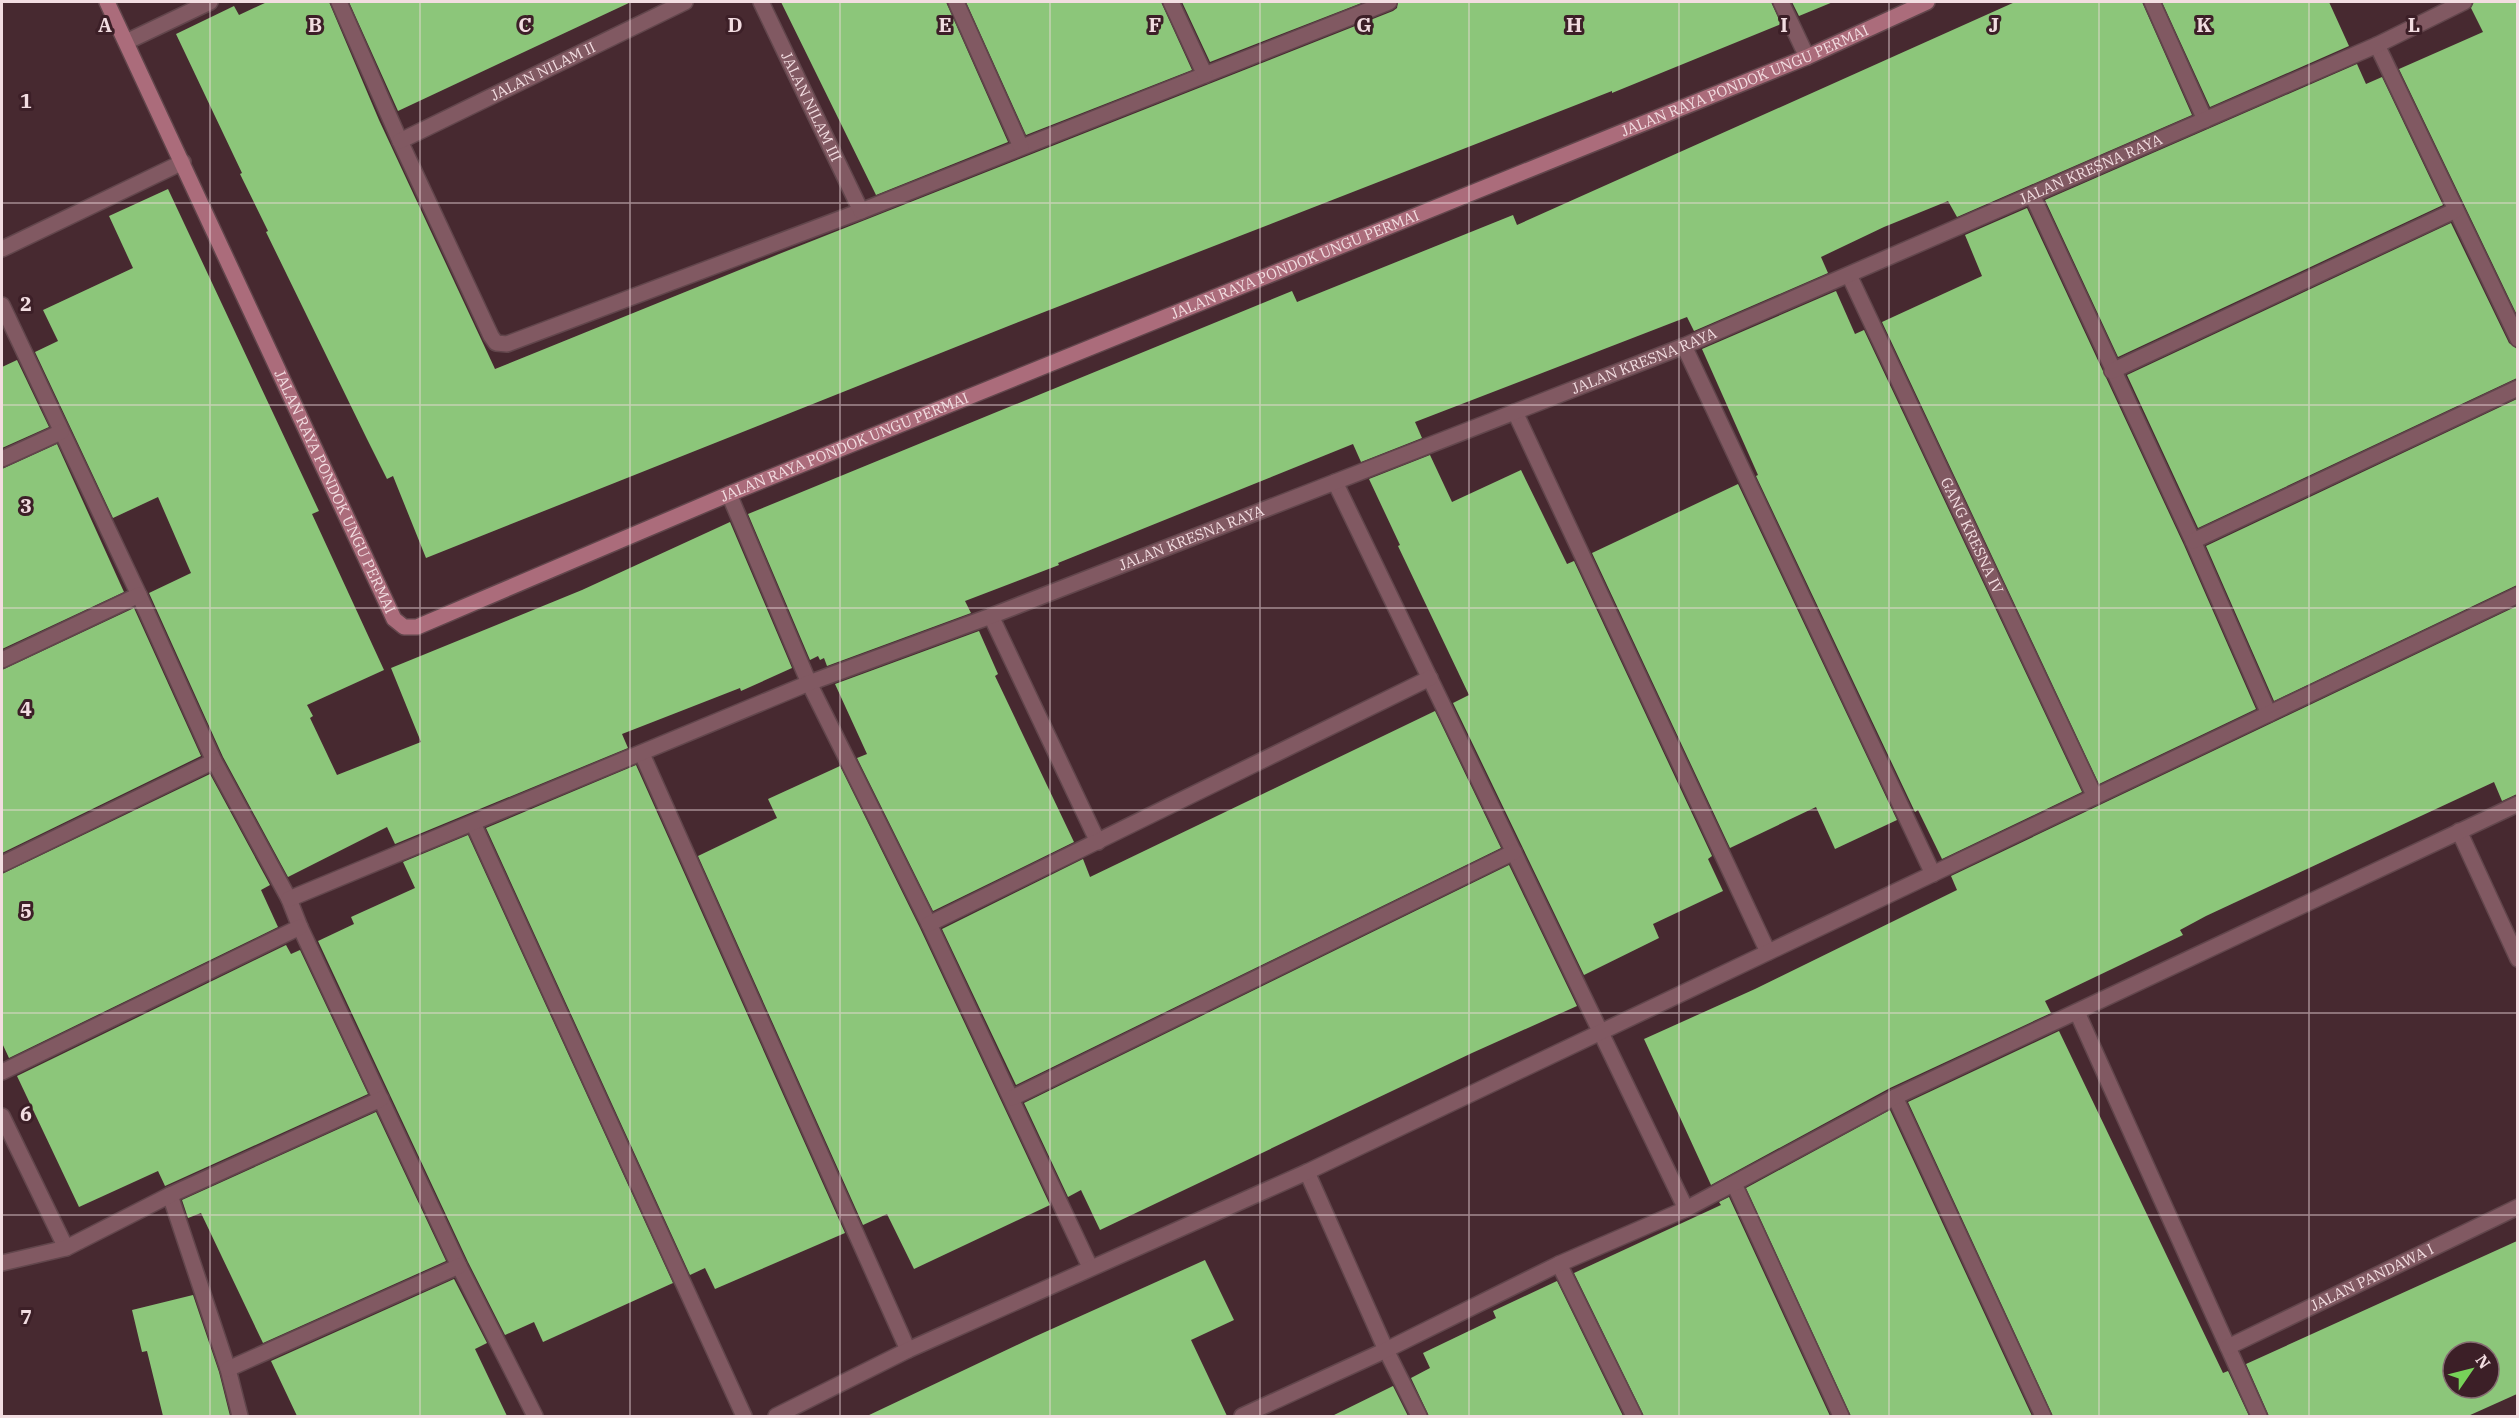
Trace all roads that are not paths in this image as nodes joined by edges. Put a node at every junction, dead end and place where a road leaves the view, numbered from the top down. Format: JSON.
{"nodes":[{"id":1,"x":107,"y":2,"type":"edge"},
{"id":2,"x":210,"y":2,"type":"edge"},
{"id":3,"x":339,"y":2,"type":"edge"},
{"id":4,"x":685,"y":2,"type":"edge"},
{"id":5,"x":761,"y":2,"type":"edge"},
{"id":6,"x":956,"y":2,"type":"edge"},
{"id":7,"x":1171,"y":2,"type":"edge"},
{"id":8,"x":1389,"y":2,"type":"edge"},
{"id":9,"x":1781,"y":2,"type":"edge"},
{"id":10,"x":1927,"y":2,"type":"edge"},
{"id":11,"x":2152,"y":2,"type":"edge"},
{"id":12,"x":2464,"y":2,"type":"edge"},
{"id":13,"x":1369,"y":5,"type":"edge"},
{"id":14,"x":126,"y":42,"type":"junction"},
{"id":15,"x":2377,"y":45,"type":"junction"},
{"id":16,"x":1808,"y":57,"type":"junction"},
{"id":17,"x":1205,"y":75,"type":"junction"},
{"id":18,"x":2205,"y":120,"type":"junction"},
{"id":19,"x":400,"y":141,"type":"junction"},
{"id":20,"x":1021,"y":147,"type":"junction"},
{"id":21,"x":183,"y":162,"type":"junction"},
{"id":22,"x":2032,"y":195,"type":"junction"},
{"id":23,"x":2456,"y":210,"type":"junction"},
{"id":24,"x":861,"y":211,"type":"junction"},
{"id":25,"x":2,"y":249,"type":"edge"},
{"id":26,"x":1849,"y":275,"type":"junction"},
{"id":27,"x":2,"y":305,"type":"edge"},
{"id":28,"x":2517,"y":339,"type":"edge"},
{"id":29,"x":1684,"y":346,"type":"junction"},
{"id":30,"x":2112,"y":371,"type":"junction"},
{"id":31,"x":2517,"y":388,"type":"edge"},
{"id":32,"x":1515,"y":412,"type":"junction"},
{"id":33,"x":61,"y":432,"type":"junction"},
{"id":34,"x":2,"y":459,"type":"edge"},
{"id":35,"x":1335,"y":482,"type":"junction"},
{"id":36,"x":729,"y":494,"type":"junction"},
{"id":37,"x":2193,"y":541,"type":"junction"},
{"id":38,"x":139,"y":595,"type":"junction"},
{"id":39,"x":2517,"y":595,"type":"edge"},
{"id":40,"x":990,"y":616,"type":"junction"},
{"id":41,"x":2,"y":660,"type":"edge"},
{"id":42,"x":1430,"y":678,"type":"junction"},
{"id":43,"x":809,"y":683,"type":"junction"},
{"id":44,"x":2269,"y":714,"type":"junction"},
{"id":45,"x":642,"y":754,"type":"junction"},
{"id":46,"x":214,"y":761,"type":"junction"},
{"id":47,"x":2095,"y":796,"type":"junction"},
{"id":48,"x":2517,"y":804,"type":"edge"},
{"id":49,"x":473,"y":823,"type":"junction"},
{"id":50,"x":2459,"y":831,"type":"junction"},
{"id":51,"x":1098,"y":842,"type":"junction"},
{"id":52,"x":1514,"y":852,"type":"junction"},
{"id":53,"x":2,"y":864,"type":"edge"},
{"id":54,"x":1932,"y":874,"type":"junction"},
{"id":55,"x":289,"y":898,"type":"junction"},
{"id":56,"x":929,"y":924,"type":"junction"},
{"id":57,"x":300,"y":927,"type":"junction"},
{"id":58,"x":1768,"y":952,"type":"junction"},
{"id":59,"x":2517,"y":958,"type":"edge"},
{"id":60,"x":2077,"y":1012,"type":"junction"},
{"id":61,"x":1600,"y":1032,"type":"junction"},
{"id":62,"x":2,"y":1072,"type":"edge"},
{"id":63,"x":1895,"y":1097,"type":"junction"},
{"id":64,"x":1012,"y":1098,"type":"junction"},
{"id":65,"x":381,"y":1099,"type":"junction"},
{"id":66,"x":2,"y":1116,"type":"edge"},
{"id":67,"x":1307,"y":1172,"type":"junction"},
{"id":68,"x":1734,"y":1184,"type":"junction"},
{"id":69,"x":170,"y":1195,"type":"junction"},
{"id":70,"x":2517,"y":1207,"type":"edge"},
{"id":71,"x":1686,"y":1209,"type":"junction"},
{"id":72,"x":66,"y":1248,"type":"junction"},
{"id":73,"x":2,"y":1263,"type":"edge"},
{"id":74,"x":1559,"y":1264,"type":"junction"},
{"id":75,"x":459,"y":1266,"type":"junction"},
{"id":76,"x":1090,"y":1267,"type":"junction"},
{"id":77,"x":2228,"y":1347,"type":"junction"},
{"id":78,"x":908,"y":1350,"type":"junction"},
{"id":79,"x":1386,"y":1350,"type":"junction"},
{"id":80,"x":228,"y":1369,"type":"junction"},
{"id":81,"x":240,"y":1416,"type":"edge"},
{"id":82,"x":535,"y":1416,"type":"edge"},
{"id":83,"x":744,"y":1416,"type":"edge"},
{"id":84,"x":776,"y":1416,"type":"edge"},
{"id":85,"x":1242,"y":1416,"type":"edge"},
{"id":86,"x":1419,"y":1416,"type":"edge"},
{"id":87,"x":1634,"y":1416,"type":"edge"},
{"id":88,"x":1841,"y":1416,"type":"edge"},
{"id":89,"x":2043,"y":1416,"type":"edge"},
{"id":90,"x":2259,"y":1416,"type":"edge"}],
"edges":[{"from":1,"to":14,"type":"street","name":"JALAN RAYA PONDOK UNGU PERMAI"},
{"from":2,"to":14,"type":"street"},
{"from":3,"to":19,"type":"street"},
{"from":4,"to":19,"type":"street","name":"JALAN NILAM II"},
{"from":5,"to":24,"type":"street","name":"JALAN NILAM III"},
{"from":6,"to":20,"type":"street"},
{"from":7,"to":17,"type":"street"},
{"from":8,"to":13,"type":"street"},
{"from":9,"to":16,"type":"street"},
{"from":10,"to":16,"type":"street","name":"JALAN RAYA PONDOK UNGU PERMAI"},
{"from":11,"to":18,"type":"street"},
{"from":12,"to":15,"type":"street","name":"JALAN KRESNA RAYA"},
{"from":13,"to":17,"type":"street"},
{"from":14,"to":21,"type":"street","name":"JALAN RAYA PONDOK UNGU PERMAI"},
{"from":15,"to":18,"type":"street","name":"JALAN KRESNA RAYA"},
{"from":15,"to":23,"type":"street"},
{"from":16,"to":36,"type":"street","name":"JALAN RAYA PONDOK UNGU PERMAI"},
{"from":17,"to":20,"type":"street"},
{"from":18,"to":22,"type":"street","name":"JALAN KRESNA RAYA"},
{"from":19,"to":24,"type":"street"},
{"from":20,"to":24,"type":"street"},
{"from":21,"to":25,"type":"street"},
{"from":21,"to":36,"type":"street","name":"JALAN RAYA PONDOK UNGU PERMAI"},
{"from":22,"to":26,"type":"street","name":"JALAN KRESNA RAYA"},
{"from":22,"to":30,"type":"street"},
{"from":23,"to":28,"type":"street"},
{"from":23,"to":30,"type":"street"},
{"from":26,"to":29,"type":"street","name":"JALAN KRESNA RAYA"},
{"from":26,"to":47,"type":"street","name":"GANG KRESNA IV"},
{"from":27,"to":33,"type":"street"},
{"from":29,"to":32,"type":"street","name":"JALAN KRESNA RAYA"},
{"from":29,"to":54,"type":"street"},
{"from":30,"to":37,"type":"street"},
{"from":31,"to":37,"type":"street"},
{"from":32,"to":35,"type":"street","name":"JALAN KRESNA RAYA"},
{"from":32,"to":58,"type":"street"},
{"from":33,"to":34,"type":"street"},
{"from":33,"to":38,"type":"street"},
{"from":35,"to":40,"type":"street","name":"JALAN KRESNA RAYA"},
{"from":35,"to":42,"type":"street"},
{"from":36,"to":43,"type":"street"},
{"from":37,"to":44,"type":"street"},
{"from":38,"to":41,"type":"street"},
{"from":38,"to":46,"type":"street"},
{"from":39,"to":44,"type":"street"},
{"from":40,"to":43,"type":"street","name":"JALAN KRESNA RAYA"},
{"from":40,"to":51,"type":"street"},
{"from":42,"to":51,"type":"street"},
{"from":42,"to":52,"type":"street"},
{"from":43,"to":45,"type":"street","name":"JALAN KRESNA RAYA"},
{"from":43,"to":56,"type":"street"},
{"from":44,"to":47,"type":"street"},
{"from":45,"to":49,"type":"street","name":"JALAN KRESNA RAYA"},
{"from":45,"to":78,"type":"street"},
{"from":46,"to":53,"type":"street"},
{"from":46,"to":55,"type":"street"},
{"from":47,"to":54,"type":"street"},
{"from":48,"to":50,"type":"street"},
{"from":49,"to":55,"type":"street","name":"JALAN KRESNA RAYA"},
{"from":49,"to":83,"type":"street"},
{"from":50,"to":59,"type":"street"},
{"from":50,"to":60,"type":"street"},
{"from":51,"to":56,"type":"street"},
{"from":52,"to":61,"type":"street"},
{"from":52,"to":64,"type":"street"},
{"from":54,"to":58,"type":"street"},
{"from":55,"to":57,"type":"street"},
{"from":56,"to":64,"type":"street"},
{"from":57,"to":62,"type":"street"},
{"from":57,"to":65,"type":"street"},
{"from":58,"to":61,"type":"street"},
{"from":60,"to":63,"type":"street"},
{"from":60,"to":77,"type":"street"},
{"from":61,"to":67,"type":"street"},
{"from":61,"to":71,"type":"street"},
{"from":63,"to":68,"type":"street"},
{"from":63,"to":89,"type":"street"},
{"from":64,"to":76,"type":"street"},
{"from":65,"to":69,"type":"street"},
{"from":65,"to":75,"type":"street"},
{"from":66,"to":72,"type":"street"},
{"from":67,"to":76,"type":"street"},
{"from":67,"to":79,"type":"street"},
{"from":68,"to":71,"type":"street"},
{"from":68,"to":88,"type":"street"},
{"from":69,"to":72,"type":"street"},
{"from":69,"to":80,"type":"street"},
{"from":70,"to":77,"type":"street","name":"JALAN PANDAWA I"},
{"from":71,"to":74,"type":"street"},
{"from":72,"to":73,"type":"street"},
{"from":74,"to":79,"type":"street"},
{"from":74,"to":87,"type":"street"},
{"from":75,"to":80,"type":"street"},
{"from":75,"to":82,"type":"street"},
{"from":76,"to":78,"type":"street"},
{"from":77,"to":90,"type":"street"},
{"from":78,"to":84,"type":"street"},
{"from":79,"to":85,"type":"street"},
{"from":79,"to":86,"type":"street"},
{"from":80,"to":81,"type":"street"}]}
